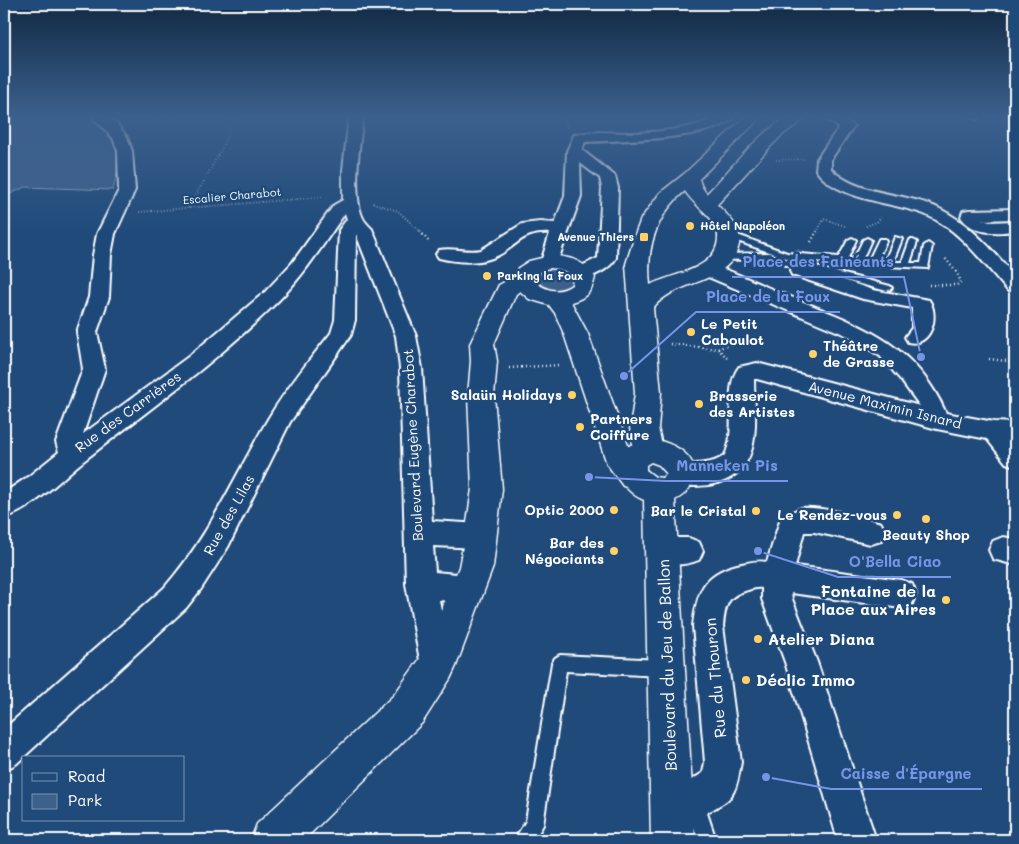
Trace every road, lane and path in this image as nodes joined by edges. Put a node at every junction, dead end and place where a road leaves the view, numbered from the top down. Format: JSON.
{"nodes":[{"id":1,"x":125,"y":155,"type":"edge"},
{"id":2,"x":218,"y":155,"type":"edge"},
{"id":3,"x":352,"y":155,"type":"edge"},
{"id":4,"x":574,"y":155,"type":"edge"},
{"id":5,"x":587,"y":155,"type":"edge"},
{"id":6,"x":713,"y":155,"type":"edge"},
{"id":7,"x":755,"y":155,"type":"edge"},
{"id":8,"x":827,"y":155,"type":"edge"},
{"id":9,"x":824,"y":159,"type":"junction"},
{"id":10,"x":751,"y":160,"type":"junction"},
{"id":11,"x":690,"y":178,"type":"junction"},
{"id":12,"x":895,"y":203,"type":"junction"},
{"id":13,"x":708,"y":204,"type":"junction"},
{"id":14,"x":352,"y":206,"type":"junction"},
{"id":15,"x":659,"y":206,"type":"junction"},
{"id":16,"x":188,"y":208,"type":"junction"},
{"id":17,"x":114,"y":214,"type":"junction"},
{"id":18,"x":1015,"y":214,"type":"edge"},
{"id":19,"x":1015,"y":226,"type":"edge"},
{"id":20,"x":560,"y":228,"type":"junction"},
{"id":21,"x":852,"y":228,"type":"dead end"},
{"id":22,"x":861,"y":231,"type":"dead end"},
{"id":23,"x":729,"y":235,"type":"junction"},
{"id":24,"x":898,"y":239,"type":"dead end"},
{"id":25,"x":852,"y":240,"type":"dead end"},
{"id":26,"x":867,"y":240,"type":"dead end"},
{"id":27,"x":882,"y":241,"type":"dead end"},
{"id":28,"x":913,"y":242,"type":"dead end"},
{"id":29,"x":928,"y":246,"type":"dead end"},
{"id":30,"x":808,"y":247,"type":"tunnel mouth"},
{"id":31,"x":444,"y":254,"type":"joint"},
{"id":32,"x":786,"y":255,"type":"junction"},
{"id":33,"x":639,"y":256,"type":"junction"},
{"id":34,"x":762,"y":256,"type":"junction"},
{"id":35,"x":550,"y":262,"type":"junction"},
{"id":36,"x":842,"y":262,"type":"junction"},
{"id":37,"x":857,"y":262,"type":"junction"},
{"id":38,"x":872,"y":263,"type":"junction"},
{"id":39,"x":716,"y":264,"type":"junction"},
{"id":40,"x":888,"y":264,"type":"junction"},
{"id":41,"x":906,"y":265,"type":"junction"},
{"id":42,"x":525,"y":278,"type":"junction"},
{"id":43,"x":682,"y":279,"type":"junction"},
{"id":44,"x":582,"y":281,"type":"junction"},
{"id":45,"x":1015,"y":287,"type":"edge"},
{"id":46,"x":887,"y":288,"type":"dead end"},
{"id":47,"x":549,"y":297,"type":"junction"},
{"id":48,"x":775,"y":299,"type":"junction"},
{"id":49,"x":642,"y":306,"type":"junction"},
{"id":50,"x":576,"y":334,"type":"junction"},
{"id":51,"x":914,"y":337,"type":"dead end"},
{"id":52,"x":727,"y":345,"type":"dead end"},
{"id":53,"x":680,"y":346,"type":"dead end"},
{"id":54,"x":718,"y":349,"type":"junction"},
{"id":55,"x":988,"y":359,"type":"dead end"},
{"id":56,"x":1015,"y":362,"type":"edge"},
{"id":57,"x":586,"y":363,"type":"junction"},
{"id":58,"x":484,"y":366,"type":"junction"},
{"id":59,"x":747,"y":373,"type":"junction"},
{"id":60,"x":937,"y":420,"type":"junction"},
{"id":61,"x":1005,"y":432,"type":"edge"},
{"id":62,"x":73,"y":455,"type":"junction"},
{"id":63,"x":1015,"y":456,"type":"edge"},
{"id":64,"x":655,"y":467,"type":"junction"},
{"id":65,"x":4,"y":507,"type":"edge"},
{"id":66,"x":872,"y":532,"type":"dead end"},
{"id":67,"x":418,"y":533,"type":"junction"},
{"id":68,"x":475,"y":564,"type":"junction"},
{"id":69,"x":777,"y":576,"type":"junction"},
{"id":70,"x":421,"y":584,"type":"junction"},
{"id":71,"x":901,"y":594,"type":"dead end"},
{"id":72,"x":437,"y":666,"type":"junction"},
{"id":73,"x":668,"y":669,"type":"junction"},
{"id":74,"x":4,"y":752,"type":"edge"},
{"id":75,"x":678,"y":804,"type":"edge"},
{"id":76,"x":273,"y":840,"type":"edge"},
{"id":77,"x":523,"y":840,"type":"edge"},
{"id":78,"x":706,"y":840,"type":"edge"},
{"id":79,"x":857,"y":840,"type":"edge"}],
"edges":[{"from":1,"to":17,"type":"street","name":"Rue des Carrières"},
{"from":2,"to":16,"type":"path"},
{"from":3,"to":14,"type":"street"},
{"from":4,"to":20,"type":"street"},
{"from":5,"to":44,"type":"street"},
{"from":6,"to":11,"type":"main road"},
{"from":7,"to":10,"type":"main road"},
{"from":8,"to":9,"type":"street"},
{"from":9,"to":10,"type":"path"},
{"from":9,"to":12,"type":"street"},
{"from":10,"to":13,"type":"main road"},
{"from":11,"to":13,"type":"main road"},
{"from":11,"to":15,"type":"main road"},
{"from":12,"to":22,"type":"path"},
{"from":12,"to":45,"type":"street"},
{"from":13,"to":15,"type":"main road"},
{"from":13,"to":23,"type":"main road"},
{"from":14,"to":16,"type":"path","name":"Escalier Charabot"},
{"from":14,"to":31,"type":"path","name":"Escalier Charabot"},
{"from":14,"to":62,"type":"street","name":"Rue des Carrières"},
{"from":14,"to":67,"type":"street","name":"Boulevard Eugène Charabot"},
{"from":14,"to":74,"type":"street","name":"Rue des Lilas"},
{"from":15,"to":33,"type":"main road"},
{"from":16,"to":17,"type":"path","name":"Escalier Charabot"},
{"from":17,"to":62,"type":"street","name":"Rue des Carrières"},
{"from":18,"to":19,"type":"street"},
{"from":20,"to":31,"type":"street"},
{"from":20,"to":35,"type":"street"},
{"from":21,"to":30,"type":"path"},
{"from":23,"to":32,"type":"lane"},
{"from":23,"to":39,"type":"main road"},
{"from":24,"to":40,"type":"lane"},
{"from":25,"to":36,"type":"lane"},
{"from":26,"to":37,"type":"lane"},
{"from":27,"to":38,"type":"lane"},
{"from":28,"to":41,"type":"lane"},
{"from":29,"to":41,"type":"lane"},
{"from":32,"to":34,"type":"lane"},
{"from":32,"to":36,"type":"lane"},
{"from":33,"to":43,"type":"main road"},
{"from":33,"to":49,"type":"main road"},
{"from":34,"to":39,"type":"lane"},
{"from":34,"to":46,"type":"lane"},
{"from":35,"to":42,"type":"main road"},
{"from":35,"to":44,"type":"main road"},
{"from":36,"to":37,"type":"lane"},
{"from":37,"to":38,"type":"lane"},
{"from":38,"to":40,"type":"lane"},
{"from":39,"to":43,"type":"main road"},
{"from":39,"to":48,"type":"street"},
{"from":40,"to":41,"type":"lane"},
{"from":42,"to":47,"type":"main road"},
{"from":42,"to":58,"type":"main road"},
{"from":43,"to":49,"type":"main road"},
{"from":44,"to":47,"type":"main road"},
{"from":44,"to":50,"type":"main road"},
{"from":47,"to":50,"type":"main road"},
{"from":47,"to":58,"type":"main road"},
{"from":48,"to":51,"type":"street"},
{"from":48,"to":60,"type":"street"},
{"from":49,"to":64,"type":"main road"},
{"from":50,"to":57,"type":"main road"},
{"from":52,"to":54,"type":"path"},
{"from":53,"to":54,"type":"path"},
{"from":54,"to":59,"type":"path"},
{"from":55,"to":56,"type":"path"},
{"from":57,"to":58,"type":"path"},
{"from":57,"to":64,"type":"main road"},
{"from":58,"to":68,"type":"main road"},
{"from":59,"to":60,"type":"street","name":"Avenue Maximin Isnard"},
{"from":59,"to":64,"type":"street"},
{"from":60,"to":61,"type":"street","name":"Avenue Maximin Isnard"},
{"from":61,"to":63,"type":"street"},
{"from":62,"to":65,"type":"street"},
{"from":64,"to":73,"type":"main road","name":"Boulevard du Jeu de Ballon"},
{"from":66,"to":69,"type":"street"},
{"from":67,"to":68,"type":"street"},
{"from":67,"to":70,"type":"street","name":"Boulevard Eugène Charabot"},
{"from":68,"to":70,"type":"street"},
{"from":68,"to":72,"type":"main road"},
{"from":69,"to":71,"type":"street","name":"Rue du Thouron"},
{"from":69,"to":75,"type":"street","name":"Rue du Thouron"},
{"from":69,"to":79,"type":"street"},
{"from":70,"to":72,"type":"street","name":"Boulevard Eugène Charabot"},
{"from":72,"to":76,"type":"main road"},
{"from":73,"to":75,"type":"main road","name":"Boulevard du Jeu de Ballon"},
{"from":73,"to":77,"type":"lane"},
{"from":75,"to":78,"type":"lane"}]}
